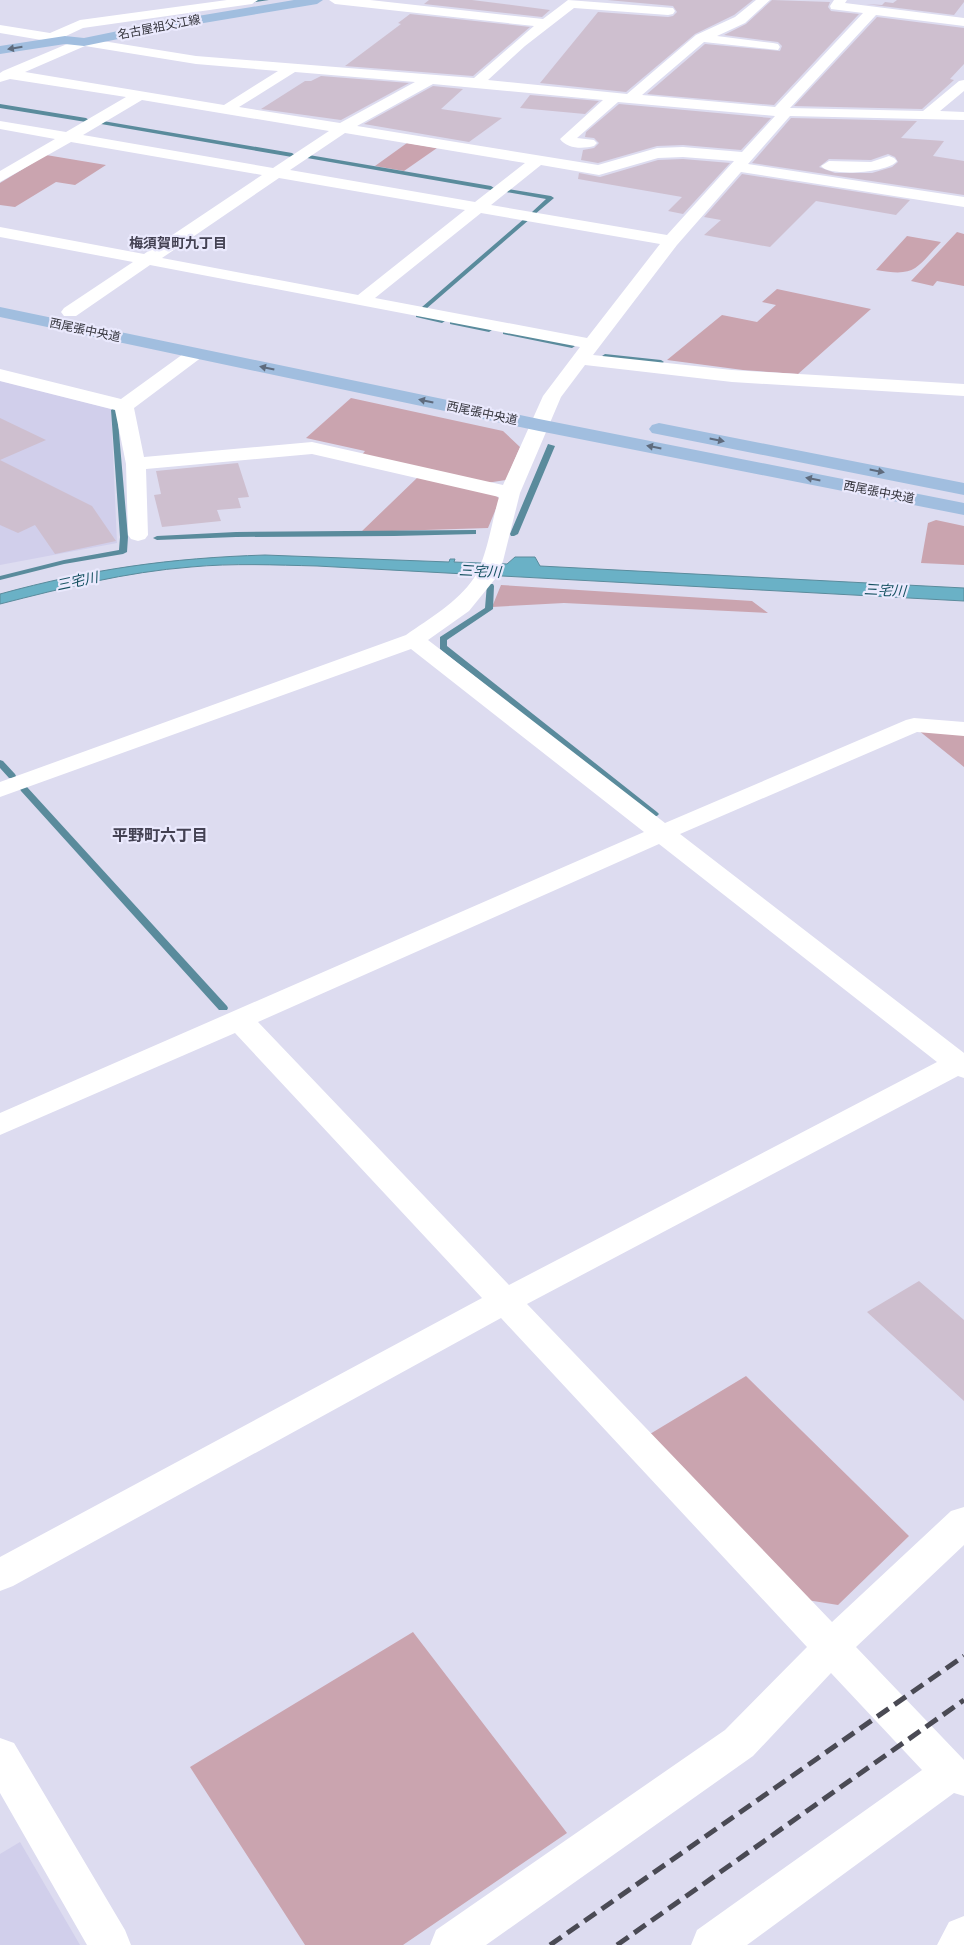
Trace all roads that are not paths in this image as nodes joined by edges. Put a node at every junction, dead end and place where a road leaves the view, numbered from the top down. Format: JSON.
{"nodes":[{"id":1,"x":252,"y":0,"type":"edge"},
{"id":2,"x":317,"y":0,"type":"edge"},
{"id":3,"x":335,"y":0,"type":"edge"},
{"id":4,"x":448,"y":0,"type":"edge"},
{"id":5,"x":764,"y":0,"type":"edge"},
{"id":6,"x":836,"y":0,"type":"edge"},
{"id":7,"x":574,"y":2,"type":"edge"},
{"id":8,"x":119,"y":7,"type":"dead end"},
{"id":9,"x":435,"y":11,"type":"junction"},
{"id":10,"x":668,"y":11,"type":"dead end"},
{"id":11,"x":872,"y":11,"type":"junction"},
{"id":12,"x":108,"y":21,"type":"junction"},
{"id":13,"x":964,"y":22,"type":"edge"},
{"id":14,"x":545,"y":23,"type":"junction"},
{"id":15,"x":0,"y":29,"type":"edge"},
{"id":16,"x":701,"y":38,"type":"junction"},
{"id":17,"x":58,"y":39,"type":"junction"},
{"id":18,"x":84,"y":42,"type":"junction"},
{"id":19,"x":773,"y":47,"type":"dead end"},
{"id":20,"x":0,"y":50,"type":"edge"},
{"id":21,"x":292,"y":69,"type":"junction"},
{"id":22,"x":4,"y":76,"type":"edge"},
{"id":23,"x":429,"y":80,"type":"junction"},
{"id":24,"x":477,"y":83,"type":"junction"},
{"id":25,"x":964,"y":84,"type":"edge"},
{"id":26,"x":139,"y":96,"type":"junction"},
{"id":27,"x":622,"y":98,"type":"junction"},
{"id":28,"x":225,"y":110,"type":"junction"},
{"id":29,"x":783,"y":111,"type":"junction"},
{"id":30,"x":927,"y":115,"type":"junction"},
{"id":31,"x":964,"y":116,"type":"edge"},
{"id":32,"x":0,"y":125,"type":"edge"},
{"id":33,"x":341,"y":129,"type":"junction"},
{"id":34,"x":69,"y":137,"type":"junction"},
{"id":35,"x":687,"y":138,"type":"dead end"},
{"id":36,"x":747,"y":157,"type":"junction"},
{"id":37,"x":539,"y":159,"type":"junction"},
{"id":38,"x":889,"y":161,"type":"dead end"},
{"id":39,"x":561,"y":163,"type":"junction"},
{"id":40,"x":276,"y":173,"type":"junction"},
{"id":41,"x":0,"y":177,"type":"edge"},
{"id":42,"x":815,"y":178,"type":"junction"},
{"id":43,"x":964,"y":202,"type":"edge"},
{"id":44,"x":478,"y":207,"type":"junction"},
{"id":45,"x":0,"y":232,"type":"edge"},
{"id":46,"x":671,"y":241,"type":"junction"},
{"id":47,"x":147,"y":260,"type":"junction"},
{"id":48,"x":0,"y":298,"type":"edge"},
{"id":49,"x":362,"y":300,"type":"junction"},
{"id":50,"x":0,"y":312,"type":"edge"},
{"id":51,"x":70,"y":312,"type":"junction"},
{"id":52,"x":585,"y":352,"type":"junction"},
{"id":53,"x":196,"y":353,"type":"junction"},
{"id":54,"x":0,"y":374,"type":"edge"},
{"id":55,"x":964,"y":390,"type":"edge"},
{"id":56,"x":124,"y":406,"type":"junction"},
{"id":57,"x":566,"y":412,"type":"dead end"},
{"id":58,"x":543,"y":416,"type":"junction"},
{"id":59,"x":642,"y":426,"type":"dead end"},
{"id":60,"x":136,"y":464,"type":"junction"},
{"id":61,"x":964,"y":489,"type":"edge"},
{"id":62,"x":510,"y":493,"type":"junction"},
{"id":63,"x":964,"y":509,"type":"edge"},
{"id":64,"x":138,"y":534,"type":"dead end"},
{"id":65,"x":414,"y":640,"type":"junction"},
{"id":66,"x":964,"y":729,"type":"edge"},
{"id":67,"x":0,"y":790,"type":"edge"},
{"id":68,"x":662,"y":833,"type":"junction"},
{"id":69,"x":239,"y":1020,"type":"junction"},
{"id":70,"x":961,"y":1065,"type":"edge"},
{"id":71,"x":0,"y":1125,"type":"edge"},
{"id":72,"x":505,"y":1301,"type":"junction"},
{"id":73,"x":964,"y":1522,"type":"edge"},
{"id":74,"x":0,"y":1575,"type":"edge"},
{"id":75,"x":832,"y":1646,"type":"junction"},
{"id":76,"x":0,"y":1756,"type":"edge"},
{"id":77,"x":957,"y":1775,"type":"edge"},
{"id":78,"x":964,"y":1937,"type":"edge"},
{"id":79,"x":110,"y":1945,"type":"edge"},
{"id":80,"x":451,"y":1945,"type":"edge"},
{"id":81,"x":712,"y":1945,"type":"edge"},
{"id":82,"x":958,"y":1945,"type":"edge"}],
"edges":[{"from":1,"to":12,"type":"street"},
{"from":2,"to":18,"type":"main road","name":"名古屋祖父江線"},
{"from":3,"to":9,"type":"street"},
{"from":4,"to":9,"type":"street"},
{"from":5,"to":16,"type":"street"},
{"from":6,"to":11,"type":"street"},
{"from":7,"to":10,"type":"street"},
{"from":7,"to":14,"type":"street"},
{"from":8,"to":12,"type":"street"},
{"from":9,"to":14,"type":"street"},
{"from":11,"to":13,"type":"street"},
{"from":11,"to":29,"type":"street"},
{"from":12,"to":17,"type":"street"},
{"from":14,"to":24,"type":"street"},
{"from":15,"to":17,"type":"street"},
{"from":16,"to":19,"type":"street"},
{"from":16,"to":27,"type":"street"},
{"from":17,"to":18,"type":"main road","name":"名古屋祖父江線"},
{"from":17,"to":20,"type":"main road","name":"名古屋祖父江線","one_way":true},
{"from":18,"to":21,"type":"street"},
{"from":18,"to":22,"type":"street"},
{"from":21,"to":23,"type":"street"},
{"from":21,"to":28,"type":"street"},
{"from":22,"to":26,"type":"street"},
{"from":23,"to":24,"type":"street"},
{"from":23,"to":33,"type":"street"},
{"from":24,"to":27,"type":"street"},
{"from":25,"to":30,"type":"street"},
{"from":26,"to":28,"type":"street"},
{"from":26,"to":34,"type":"street"},
{"from":27,"to":29,"type":"street"},
{"from":27,"to":39,"type":"street"},
{"from":28,"to":33,"type":"street"},
{"from":29,"to":30,"type":"street"},
{"from":29,"to":36,"type":"street"},
{"from":30,"to":31,"type":"street"},
{"from":32,"to":34,"type":"street"},
{"from":33,"to":37,"type":"street"},
{"from":33,"to":40,"type":"street"},
{"from":34,"to":40,"type":"street"},
{"from":34,"to":41,"type":"street"},
{"from":35,"to":36,"type":"street"},
{"from":36,"to":39,"type":"street"},
{"from":36,"to":42,"type":"street"},
{"from":36,"to":46,"type":"street"},
{"from":37,"to":39,"type":"street"},
{"from":37,"to":44,"type":"street"},
{"from":38,"to":42,"type":"street"},
{"from":40,"to":44,"type":"street"},
{"from":40,"to":47,"type":"street"},
{"from":42,"to":43,"type":"street"},
{"from":44,"to":46,"type":"street"},
{"from":44,"to":49,"type":"street"},
{"from":45,"to":47,"type":"street"},
{"from":46,"to":52,"type":"street"},
{"from":47,"to":49,"type":"street"},
{"from":47,"to":51,"type":"street"},
{"from":48,"to":51,"type":"main road","name":"西尾張中央道"},
{"from":49,"to":52,"type":"street"},
{"from":50,"to":53,"type":"main road","name":"西尾張中央道"},
{"from":51,"to":58,"type":"main road","name":"西尾張中央道"},
{"from":52,"to":55,"type":"street"},
{"from":52,"to":58,"type":"street"},
{"from":53,"to":56,"type":"street"},
{"from":58,"to":53,"type":"main road","name":"西尾張中央道","one_way":true},
{"from":54,"to":56,"type":"street"},
{"from":56,"to":60,"type":"street"},
{"from":57,"to":58,"type":"main road","name":"西尾張中央道"},
{"from":58,"to":62,"type":"street"},
{"from":63,"to":58,"type":"main road","name":"西尾張中央道","one_way":true},
{"from":59,"to":61,"type":"main road","name":"西尾張中央道","one_way":true},
{"from":60,"to":62,"type":"street"},
{"from":60,"to":64,"type":"street"},
{"from":62,"to":65,"type":"street"},
{"from":65,"to":67,"type":"street"},
{"from":65,"to":68,"type":"street"},
{"from":66,"to":68,"type":"street"},
{"from":68,"to":69,"type":"street"},
{"from":68,"to":70,"type":"street"},
{"from":69,"to":71,"type":"street"},
{"from":69,"to":72,"type":"street"},
{"from":70,"to":72,"type":"street"},
{"from":72,"to":74,"type":"street"},
{"from":72,"to":75,"type":"street"},
{"from":73,"to":75,"type":"street"},
{"from":75,"to":77,"type":"street"},
{"from":75,"to":80,"type":"street"},
{"from":76,"to":79,"type":"street"},
{"from":77,"to":81,"type":"street"},
{"from":78,"to":82,"type":"street"}]}
